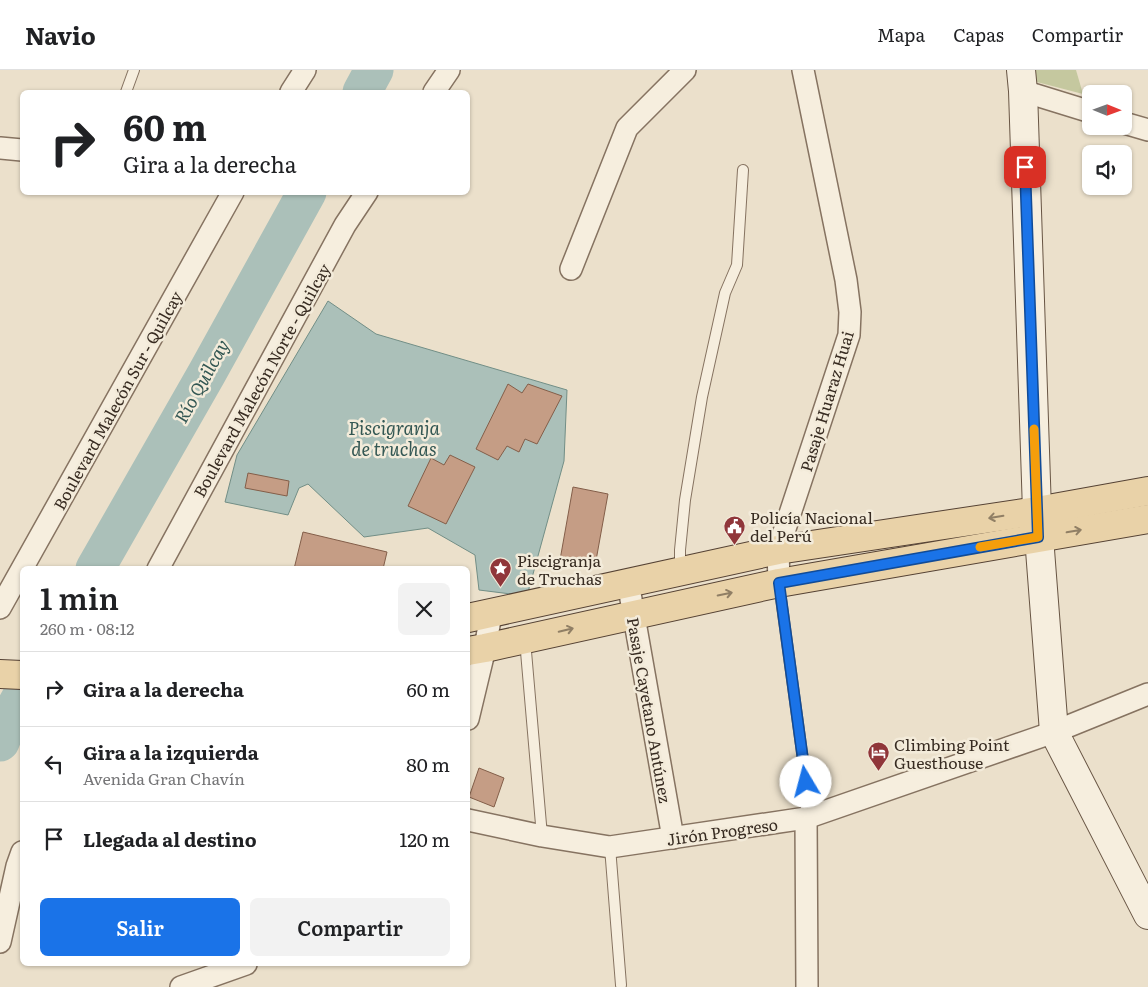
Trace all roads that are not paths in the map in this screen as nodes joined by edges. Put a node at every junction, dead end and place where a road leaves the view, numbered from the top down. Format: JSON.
{"nodes":[{"id":1,"x":134,"y":70,"type":"edge"},
{"id":2,"x":305,"y":70,"type":"edge"},
{"id":3,"x":449,"y":70,"type":"edge"},
{"id":4,"x":685,"y":70,"type":"edge"},
{"id":5,"x":803,"y":70,"type":"edge"},
{"id":6,"x":1022,"y":80,"type":"edge"},
{"id":7,"x":127,"y":90,"type":"edge"},
{"id":8,"x":292,"y":90,"type":"edge"},
{"id":9,"x":435,"y":90,"type":"edge"},
{"id":10,"x":1082,"y":108,"type":"edge"},
{"id":11,"x":1132,"y":125,"type":"edge"},
{"id":12,"x":1148,"y":130,"type":"edge"},
{"id":13,"x":0,"y":148,"type":"edge"},
{"id":14,"x":20,"y":150,"type":"edge"},
{"id":15,"x":743,"y":170,"type":"dead end"},
{"id":16,"x":231,"y":195,"type":"edge"},
{"id":17,"x":365,"y":195,"type":"edge"},
{"id":18,"x":571,"y":269,"type":"dead end"},
{"id":19,"x":1148,"y":491,"type":"edge"},
{"id":20,"x":1148,"y":519,"type":"edge"},
{"id":21,"x":1037,"y":524,"type":"junction"},
{"id":22,"x":778,"y":550,"type":"junction"},
{"id":23,"x":24,"y":566,"type":"edge"},
{"id":24,"x":160,"y":566,"type":"edge"},
{"id":25,"x":680,"y":570,"type":"junction"},
{"id":26,"x":20,"y":572,"type":"edge"},
{"id":27,"x":628,"y":582,"type":"junction"},
{"id":28,"x":779,"y":583,"type":"junction"},
{"id":29,"x":0,"y":608,"type":"edge"},
{"id":30,"x":634,"y":614,"type":"junction"},
{"id":31,"x":479,"y":616,"type":"edge"},
{"id":32,"x":525,"y":639,"type":"junction"},
{"id":33,"x":476,"y":650,"type":"edge"},
{"id":34,"x":0,"y":674,"type":"edge"},
{"id":35,"x":20,"y":675,"type":"edge"},
{"id":36,"x":1148,"y":694,"type":"edge"},
{"id":37,"x":470,"y":702,"type":"edge"},
{"id":38,"x":1054,"y":732,"type":"junction"},
{"id":39,"x":806,"y":818,"type":"junction"},
{"id":40,"x":470,"y":820,"type":"edge"},
{"id":41,"x":542,"y":836,"type":"junction"},
{"id":42,"x":673,"y":838,"type":"junction"},
{"id":43,"x":610,"y":847,"type":"junction"},
{"id":44,"x":20,"y":857,"type":"edge"},
{"id":45,"x":1148,"y":915,"type":"edge"},
{"id":46,"x":0,"y":942,"type":"edge"},
{"id":47,"x":240,"y":966,"type":"edge"},
{"id":48,"x":621,"y":985,"type":"dead end"},
{"id":49,"x":181,"y":987,"type":"edge"},
{"id":50,"x":807,"y":987,"type":"edge"}],
"edges":[{"from":1,"to":7,"type":"lane"},
{"from":2,"to":8,"type":"street"},
{"from":3,"to":9,"type":"street"},
{"from":4,"to":18,"type":"street"},
{"from":5,"to":22,"type":"street","name":"Pasaje Huaraz Huai"},
{"from":6,"to":10,"type":"street"},
{"from":6,"to":21,"type":"main road"},
{"from":11,"to":12,"type":"street"},
{"from":13,"to":14,"type":"street"},
{"from":15,"to":25,"type":"lane"},
{"from":16,"to":23,"type":"street","name":"Boulevard Malecón Sur - Quilcay"},
{"from":17,"to":24,"type":"street","name":"Boulevard Malecón Norte - Quilcay"},
{"from":19,"to":21,"type":"main road"},
{"from":21,"to":20,"type":"main road","one_way":true},
{"from":21,"to":22,"type":"main road","one_way":true},
{"from":21,"to":28,"type":"main road"},
{"from":21,"to":38,"type":"main road"},
{"from":22,"to":25,"type":"main road"},
{"from":22,"to":28,"type":"street","name":"Pasaje Huaraz Huai"},
{"from":25,"to":27,"type":"main road"},
{"from":26,"to":29,"type":"street","name":"Boulevard Malecón Sur - Quilcay"},
{"from":27,"to":30,"type":"street","name":"Pasaje Cayetano Antúnez"},
{"from":27,"to":31,"type":"main road"},
{"from":30,"to":28,"type":"main road","one_way":true},
{"from":28,"to":39,"type":"lane"},
{"from":32,"to":30,"type":"main road","one_way":true},
{"from":30,"to":42,"type":"street","name":"Pasaje Cayetano Antúnez"},
{"from":31,"to":33,"type":"street"},
{"from":32,"to":33,"type":"main road"},
{"from":32,"to":41,"type":"lane"},
{"from":33,"to":37,"type":"street"},
{"from":34,"to":35,"type":"main road"},
{"from":36,"to":38,"type":"street","name":"Jirón Progreso"},
{"from":38,"to":39,"type":"street","name":"Jirón Progreso"},
{"from":38,"to":45,"type":"main road"},
{"from":39,"to":42,"type":"street","name":"Jirón Progreso"},
{"from":39,"to":50,"type":"street"},
{"from":40,"to":41,"type":"street","name":"Jirón Progreso"},
{"from":41,"to":43,"type":"street","name":"Jirón Progreso"},
{"from":42,"to":43,"type":"street","name":"Jirón Progreso"},
{"from":43,"to":48,"type":"lane"},
{"from":44,"to":46,"type":"street"},
{"from":47,"to":49,"type":"street"}]}
